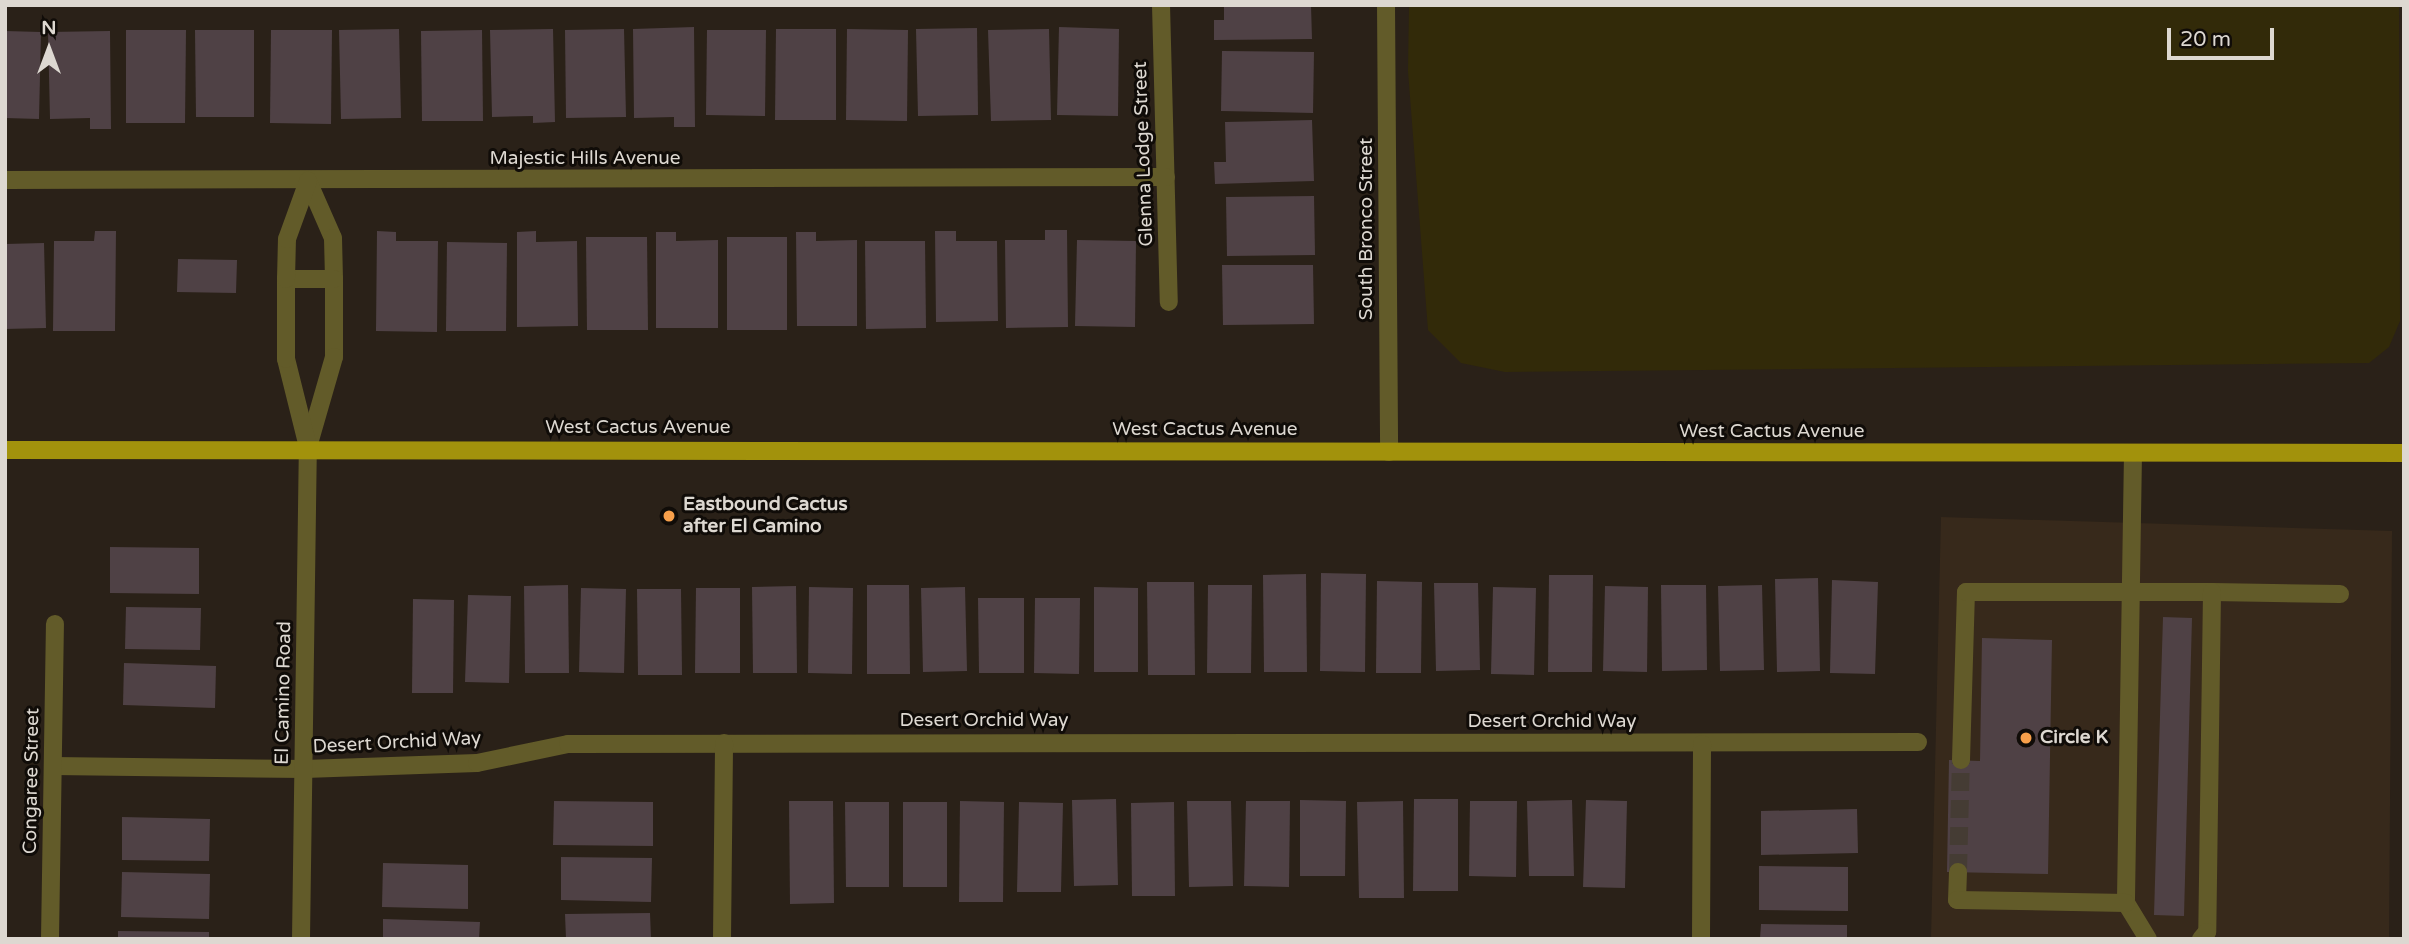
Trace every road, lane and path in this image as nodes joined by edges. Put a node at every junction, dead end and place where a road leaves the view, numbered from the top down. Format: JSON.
{"nodes":[{"id":1,"x":1161,"y":5,"type":"edge"},
{"id":2,"x":1386,"y":5,"type":"edge"},
{"id":3,"x":1166,"y":177,"type":"junction"},
{"id":4,"x":5,"y":180,"type":"edge"},
{"id":5,"x":308,"y":181,"type":"junction"},
{"id":6,"x":286,"y":279,"type":"junction"},
{"id":7,"x":334,"y":279,"type":"junction"},
{"id":8,"x":1168,"y":302,"type":"dead end"},
{"id":9,"x":308,"y":447,"type":"junction"},
{"id":10,"x":5,"y":450,"type":"edge"},
{"id":11,"x":1389,"y":452,"type":"junction"},
{"id":12,"x":2133,"y":453,"type":"junction"},
{"id":13,"x":2404,"y":453,"type":"edge"},
{"id":14,"x":2134,"y":592,"type":"junction"},
{"id":15,"x":2212,"y":592,"type":"junction"},
{"id":16,"x":2340,"y":594,"type":"dead end"},
{"id":17,"x":55,"y":624,"type":"dead end"},
{"id":18,"x":1918,"y":742,"type":"dead end"},
{"id":19,"x":724,"y":743,"type":"junction"},
{"id":20,"x":1702,"y":744,"type":"junction"},
{"id":21,"x":1961,"y":760,"type":"tunnel mouth"},
{"id":22,"x":53,"y":766,"type":"junction"},
{"id":23,"x":305,"y":769,"type":"junction"},
{"id":24,"x":1958,"y":872,"type":"tunnel mouth"},
{"id":25,"x":2126,"y":904,"type":"junction"},
{"id":26,"x":50,"y":939,"type":"edge"},
{"id":27,"x":301,"y":939,"type":"edge"},
{"id":28,"x":722,"y":939,"type":"edge"},
{"id":29,"x":1701,"y":939,"type":"edge"},
{"id":30,"x":2148,"y":939,"type":"edge"},
{"id":31,"x":2202,"y":939,"type":"edge"}],
"edges":[{"from":1,"to":3,"type":"street","name":"Glenna Lodge Street"},
{"from":2,"to":11,"type":"street","name":"South Bronco Street"},
{"from":3,"to":5,"type":"street","name":"Majestic Hills Avenue"},
{"from":3,"to":8,"type":"street","name":"Glenna Lodge Street"},
{"from":4,"to":5,"type":"street","name":"Majestic Hills Avenue"},
{"from":5,"to":6,"type":"street","name":"El Camino Road"},
{"from":5,"to":7,"type":"street","name":"El Camino Road"},
{"from":6,"to":7,"type":"street"},
{"from":6,"to":9,"type":"street","name":"El Camino Road"},
{"from":7,"to":9,"type":"street","name":"El Camino Road"},
{"from":9,"to":10,"type":"main road","name":"West Cactus Avenue"},
{"from":9,"to":11,"type":"main road","name":"West Cactus Avenue"},
{"from":9,"to":23,"type":"street","name":"El Camino Road"},
{"from":11,"to":12,"type":"main road","name":"West Cactus Avenue"},
{"from":12,"to":13,"type":"main road","name":"West Cactus Avenue"},
{"from":12,"to":14,"type":"street"},
{"from":14,"to":15,"type":"street"},
{"from":14,"to":21,"type":"street"},
{"from":14,"to":25,"type":"street"},
{"from":15,"to":16,"type":"street"},
{"from":15,"to":31,"type":"street"},
{"from":17,"to":22,"type":"street","name":"Congaree Street"},
{"from":18,"to":20,"type":"street","name":"Desert Orchid Way"},
{"from":19,"to":20,"type":"street","name":"Desert Orchid Way"},
{"from":19,"to":23,"type":"street","name":"Desert Orchid Way"},
{"from":19,"to":28,"type":"street"},
{"from":20,"to":29,"type":"street"},
{"from":22,"to":23,"type":"street","name":"Desert Orchid Way"},
{"from":22,"to":26,"type":"street","name":"Congaree Street"},
{"from":23,"to":27,"type":"street","name":"El Camino Road"},
{"from":24,"to":25,"type":"street"},
{"from":25,"to":30,"type":"street"}]}
